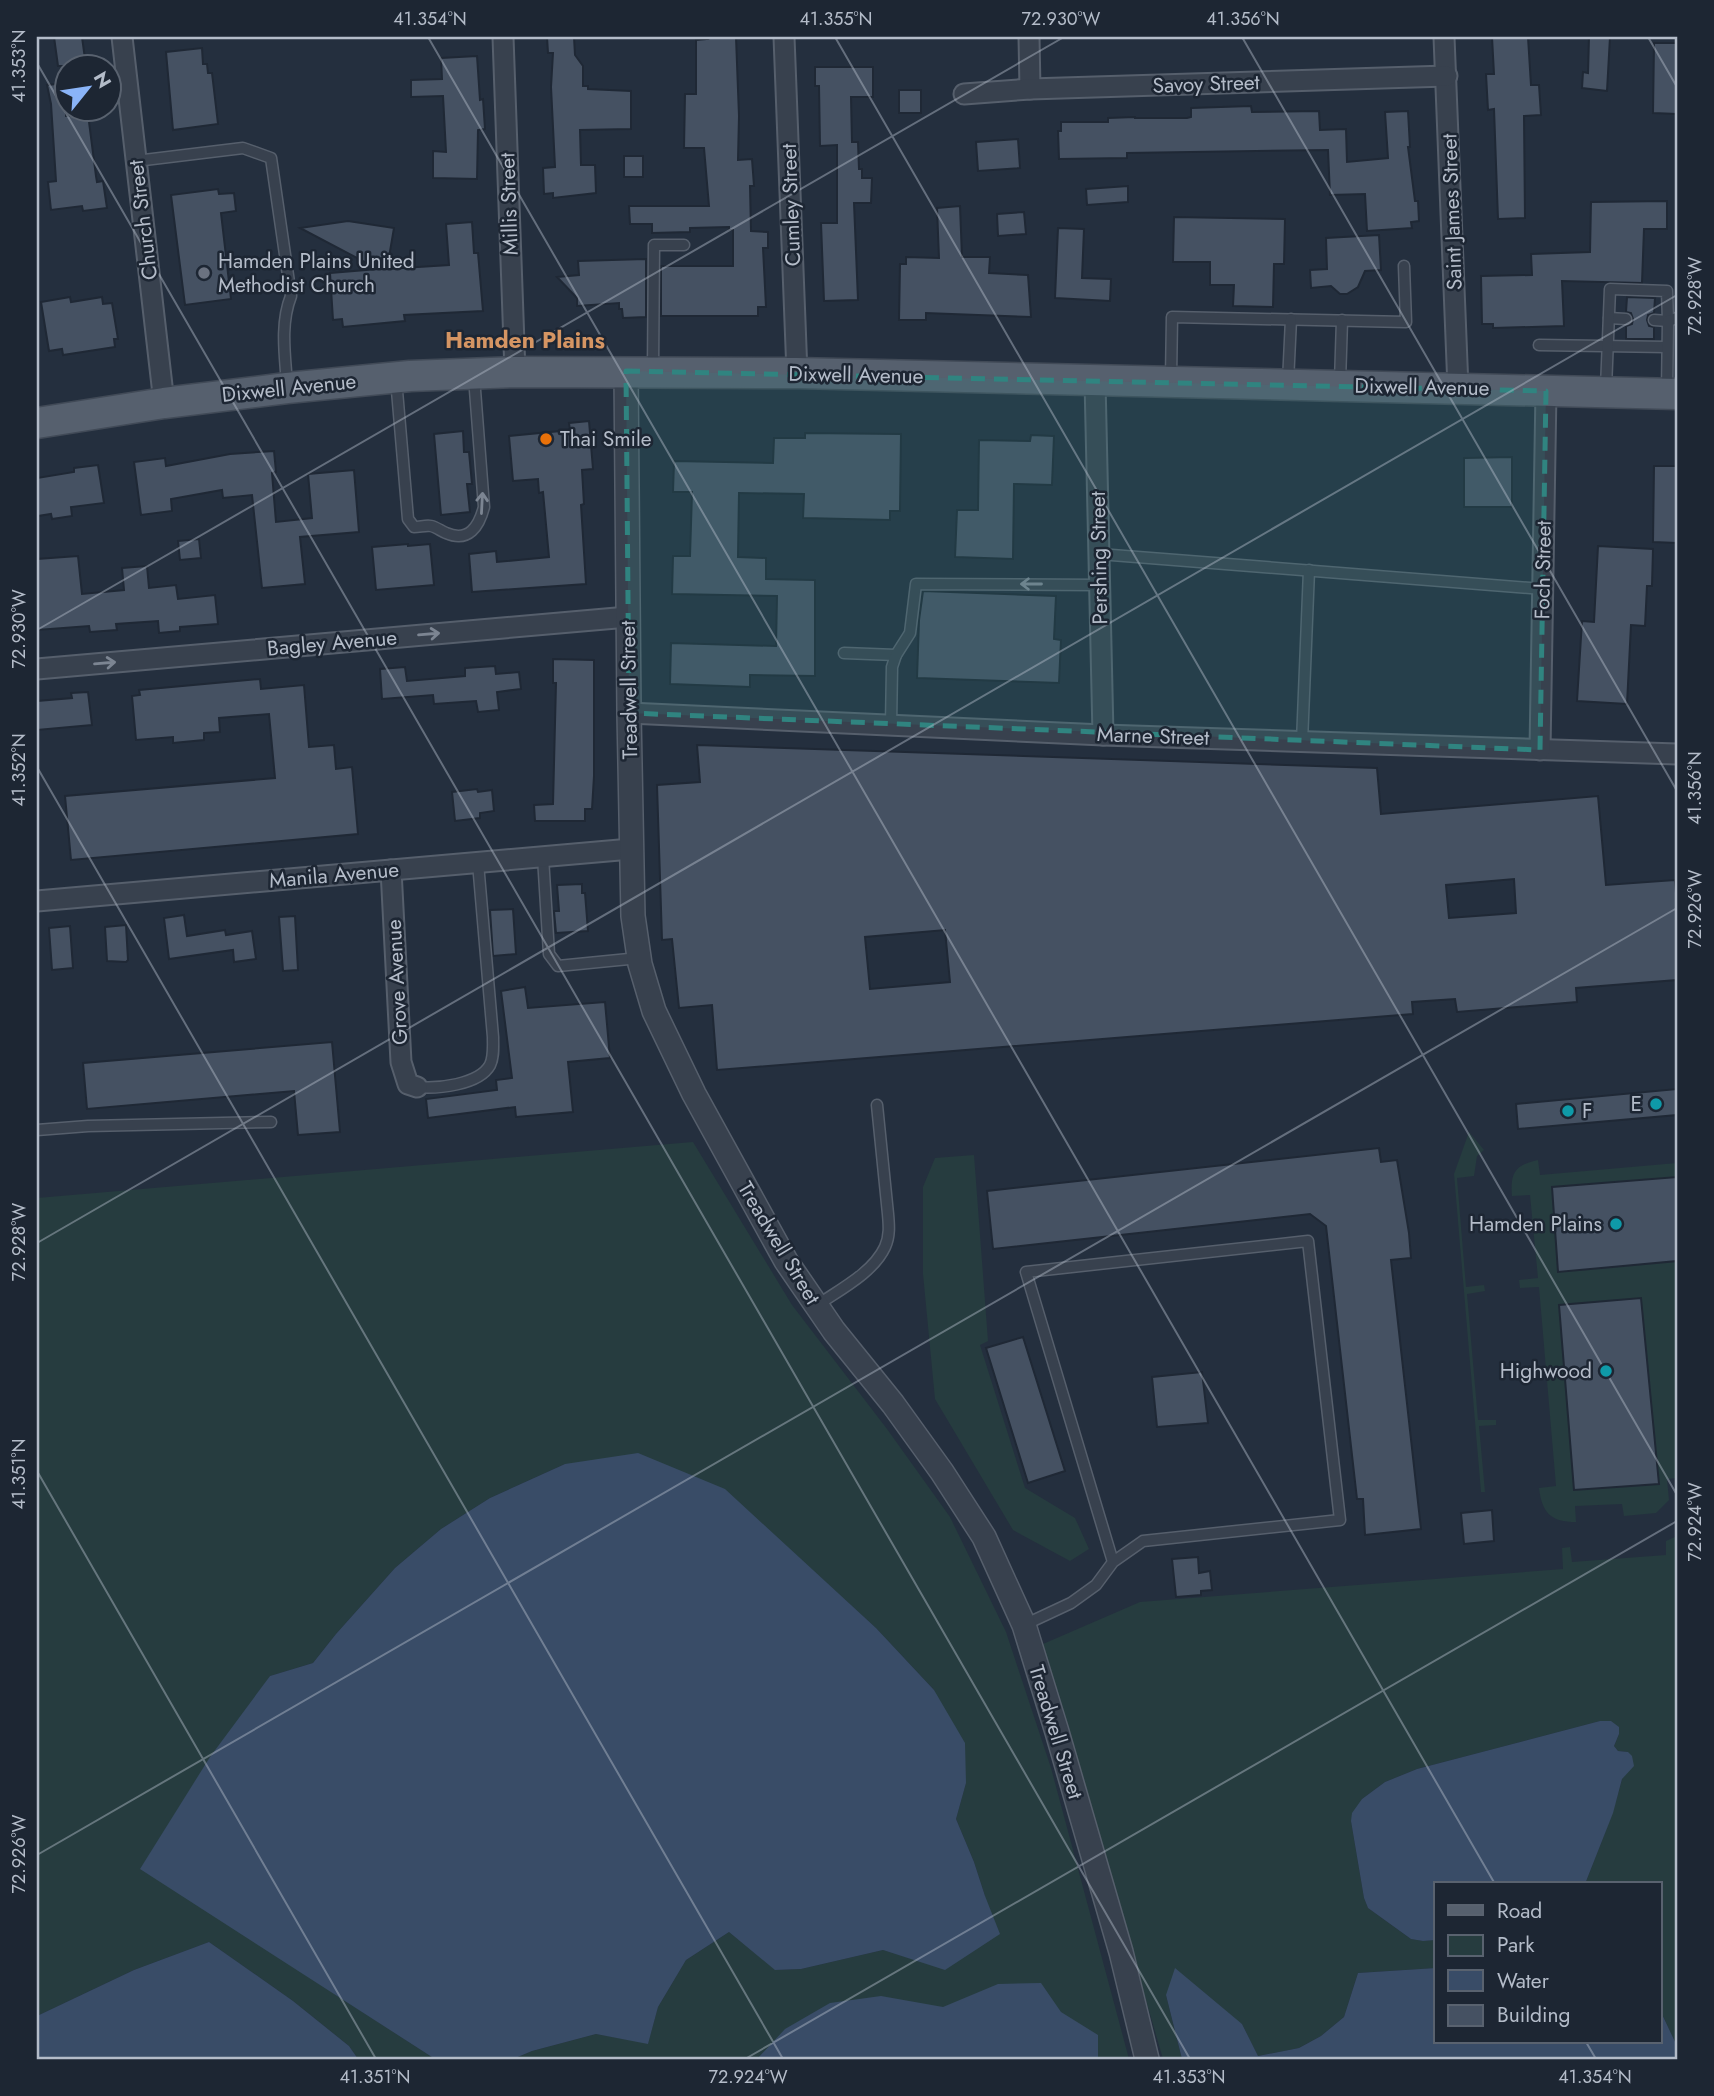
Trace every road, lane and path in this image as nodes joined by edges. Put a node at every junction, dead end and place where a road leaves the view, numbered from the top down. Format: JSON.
{"nodes":[{"id":1,"x":122,"y":37,"type":"edge"},
{"id":2,"x":503,"y":37,"type":"edge"},
{"id":3,"x":784,"y":37,"type":"edge"},
{"id":4,"x":1029,"y":37,"type":"edge"},
{"id":5,"x":1444,"y":37,"type":"edge"},
{"id":6,"x":1447,"y":76,"type":"junction"},
{"id":7,"x":1030,"y":89,"type":"junction"},
{"id":8,"x":964,"y":94,"type":"dead end"},
{"id":9,"x":136,"y":161,"type":"junction"},
{"id":10,"x":684,"y":245,"type":"dead end"},
{"id":11,"x":1404,"y":265,"type":"dead end"},
{"id":12,"x":1609,"y":318,"type":"junction"},
{"id":13,"x":1291,"y":319,"type":"junction"},
{"id":14,"x":1626,"y":319,"type":"dead end"},
{"id":15,"x":1342,"y":320,"type":"junction"},
{"id":16,"x":1654,"y":320,"type":"dead end"},
{"id":17,"x":1672,"y":320,"type":"edge"},
{"id":18,"x":1539,"y":345,"type":"dead end"},
{"id":19,"x":1608,"y":345,"type":"junction"},
{"id":20,"x":1667,"y":347,"type":"junction"},
{"id":21,"x":640,"y":371,"type":"junction"},
{"id":22,"x":515,"y":372,"type":"junction"},
{"id":23,"x":474,"y":373,"type":"junction"},
{"id":24,"x":797,"y":373,"type":"junction"},
{"id":25,"x":396,"y":377,"type":"junction"},
{"id":26,"x":1095,"y":381,"type":"junction"},
{"id":27,"x":1171,"y":382,"type":"junction"},
{"id":28,"x":1288,"y":384,"type":"junction"},
{"id":29,"x":1340,"y":386,"type":"junction"},
{"id":30,"x":288,"y":388,"type":"junction"},
{"id":31,"x":1458,"y":388,"type":"junction"},
{"id":32,"x":1546,"y":391,"type":"junction"},
{"id":33,"x":1606,"y":392,"type":"junction"},
{"id":34,"x":1672,"y":394,"type":"edge"},
{"id":35,"x":164,"y":403,"type":"junction"},
{"id":36,"x":37,"y":423,"type":"edge"},
{"id":37,"x":1099,"y":554,"type":"junction"},
{"id":38,"x":1309,"y":570,"type":"junction"},
{"id":39,"x":1100,"y":585,"type":"junction"},
{"id":40,"x":1543,"y":589,"type":"junction"},
{"id":41,"x":628,"y":617,"type":"junction"},
{"id":42,"x":844,"y":653,"type":"dead end"},
{"id":43,"x":896,"y":655,"type":"junction"},
{"id":44,"x":37,"y":669,"type":"edge"},
{"id":45,"x":629,"y":713,"type":"junction"},
{"id":46,"x":891,"y":724,"type":"junction"},
{"id":47,"x":1103,"y":735,"type":"junction"},
{"id":48,"x":1302,"y":741,"type":"junction"},
{"id":49,"x":1539,"y":750,"type":"junction"},
{"id":50,"x":1677,"y":754,"type":"edge"},
{"id":51,"x":631,"y":849,"type":"junction"},
{"id":52,"x":543,"y":857,"type":"junction"},
{"id":53,"x":478,"y":863,"type":"junction"},
{"id":54,"x":391,"y":870,"type":"junction"},
{"id":55,"x":37,"y":901,"type":"edge"},
{"id":56,"x":639,"y":958,"type":"junction"},
{"id":57,"x":417,"y":1087,"type":"joint"},
{"id":58,"x":877,"y":1105,"type":"dead end"},
{"id":59,"x":271,"y":1122,"type":"dead end"},
{"id":60,"x":37,"y":1130,"type":"edge"},
{"id":61,"x":816,"y":1306,"type":"junction"},
{"id":62,"x":1113,"y":1562,"type":"junction"},
{"id":63,"x":1024,"y":1625,"type":"junction"},
{"id":64,"x":1147,"y":2059,"type":"edge"}],
"edges":[{"from":1,"to":9,"type":"street","name":"Church Street"},
{"from":2,"to":22,"type":"street","name":"Millis Street"},
{"from":3,"to":24,"type":"street","name":"Cumley Street"},
{"from":4,"to":7,"type":"street"},
{"from":5,"to":6,"type":"street","name":"Saint James Street"},
{"from":6,"to":7,"type":"street","name":"Savoy Street"},
{"from":6,"to":31,"type":"street","name":"Saint James Street"},
{"from":7,"to":8,"type":"street","name":"Savoy Street"},
{"from":9,"to":30,"type":"lane"},
{"from":9,"to":35,"type":"street","name":"Church Street"},
{"from":10,"to":21,"type":"lane"},
{"from":11,"to":15,"type":"lane"},
{"from":12,"to":14,"type":"lane"},
{"from":12,"to":17,"type":"lane"},
{"from":12,"to":19,"type":"lane"},
{"from":13,"to":15,"type":"lane"},
{"from":13,"to":27,"type":"lane"},
{"from":13,"to":28,"type":"lane"},
{"from":15,"to":29,"type":"lane"},
{"from":16,"to":17,"type":"lane"},
{"from":17,"to":20,"type":"lane"},
{"from":18,"to":19,"type":"lane"},
{"from":19,"to":20,"type":"lane"},
{"from":19,"to":33,"type":"lane"},
{"from":20,"to":34,"type":"lane"},
{"from":21,"to":22,"type":"main road","name":"Dixwell Avenue"},
{"from":21,"to":24,"type":"main road","name":"Dixwell Avenue"},
{"from":21,"to":41,"type":"street","name":"Treadwell Street"},
{"from":22,"to":23,"type":"main road","name":"Dixwell Avenue"},
{"from":23,"to":25,"type":"main road","name":"Dixwell Avenue"},
{"from":25,"to":23,"type":"lane","one_way":true},
{"from":24,"to":26,"type":"main road","name":"Dixwell Avenue"},
{"from":25,"to":30,"type":"main road","name":"Dixwell Avenue"},
{"from":26,"to":27,"type":"main road","name":"Dixwell Avenue"},
{"from":26,"to":37,"type":"street","name":"Pershing Street"},
{"from":27,"to":28,"type":"main road","name":"Dixwell Avenue"},
{"from":28,"to":29,"type":"main road","name":"Dixwell Avenue"},
{"from":29,"to":31,"type":"main road","name":"Dixwell Avenue"},
{"from":30,"to":35,"type":"main road","name":"Dixwell Avenue"},
{"from":31,"to":32,"type":"main road","name":"Dixwell Avenue"},
{"from":32,"to":33,"type":"main road","name":"Dixwell Avenue"},
{"from":32,"to":40,"type":"street","name":"Foch Street"},
{"from":33,"to":34,"type":"main road","name":"Dixwell Avenue"},
{"from":35,"to":36,"type":"main road","name":"Dixwell Avenue"},
{"from":37,"to":38,"type":"lane"},
{"from":37,"to":39,"type":"street","name":"Pershing Street"},
{"from":38,"to":40,"type":"lane"},
{"from":38,"to":48,"type":"lane"},
{"from":39,"to":43,"type":"lane","one_way":true},
{"from":39,"to":47,"type":"street","name":"Pershing Street"},
{"from":40,"to":49,"type":"street","name":"Foch Street"},
{"from":44,"to":41,"type":"street","name":"Bagley Avenue","one_way":true},
{"from":41,"to":45,"type":"street","name":"Treadwell Street"},
{"from":42,"to":43,"type":"lane"},
{"from":43,"to":46,"type":"lane"},
{"from":45,"to":46,"type":"street","name":"Marne Street"},
{"from":45,"to":51,"type":"street","name":"Treadwell Street"},
{"from":46,"to":47,"type":"street","name":"Marne Street"},
{"from":47,"to":48,"type":"street","name":"Marne Street"},
{"from":48,"to":49,"type":"street","name":"Marne Street"},
{"from":49,"to":50,"type":"street","name":"Marne Street"},
{"from":51,"to":52,"type":"street","name":"Manila Avenue"},
{"from":51,"to":56,"type":"street","name":"Treadwell Street"},
{"from":52,"to":53,"type":"street","name":"Manila Avenue"},
{"from":52,"to":56,"type":"lane"},
{"from":53,"to":54,"type":"street","name":"Manila Avenue"},
{"from":53,"to":57,"type":"lane"},
{"from":54,"to":55,"type":"street","name":"Manila Avenue"},
{"from":54,"to":57,"type":"street","name":"Grove Avenue"},
{"from":56,"to":61,"type":"street","name":"Treadwell Street"},
{"from":58,"to":61,"type":"lane"},
{"from":59,"to":60,"type":"lane"},
{"from":61,"to":63,"type":"street","name":"Treadwell Street"},
{"from":62,"to":62,"type":"lane"},
{"from":62,"to":63,"type":"lane"},
{"from":63,"to":64,"type":"street","name":"Treadwell Street"}]}
